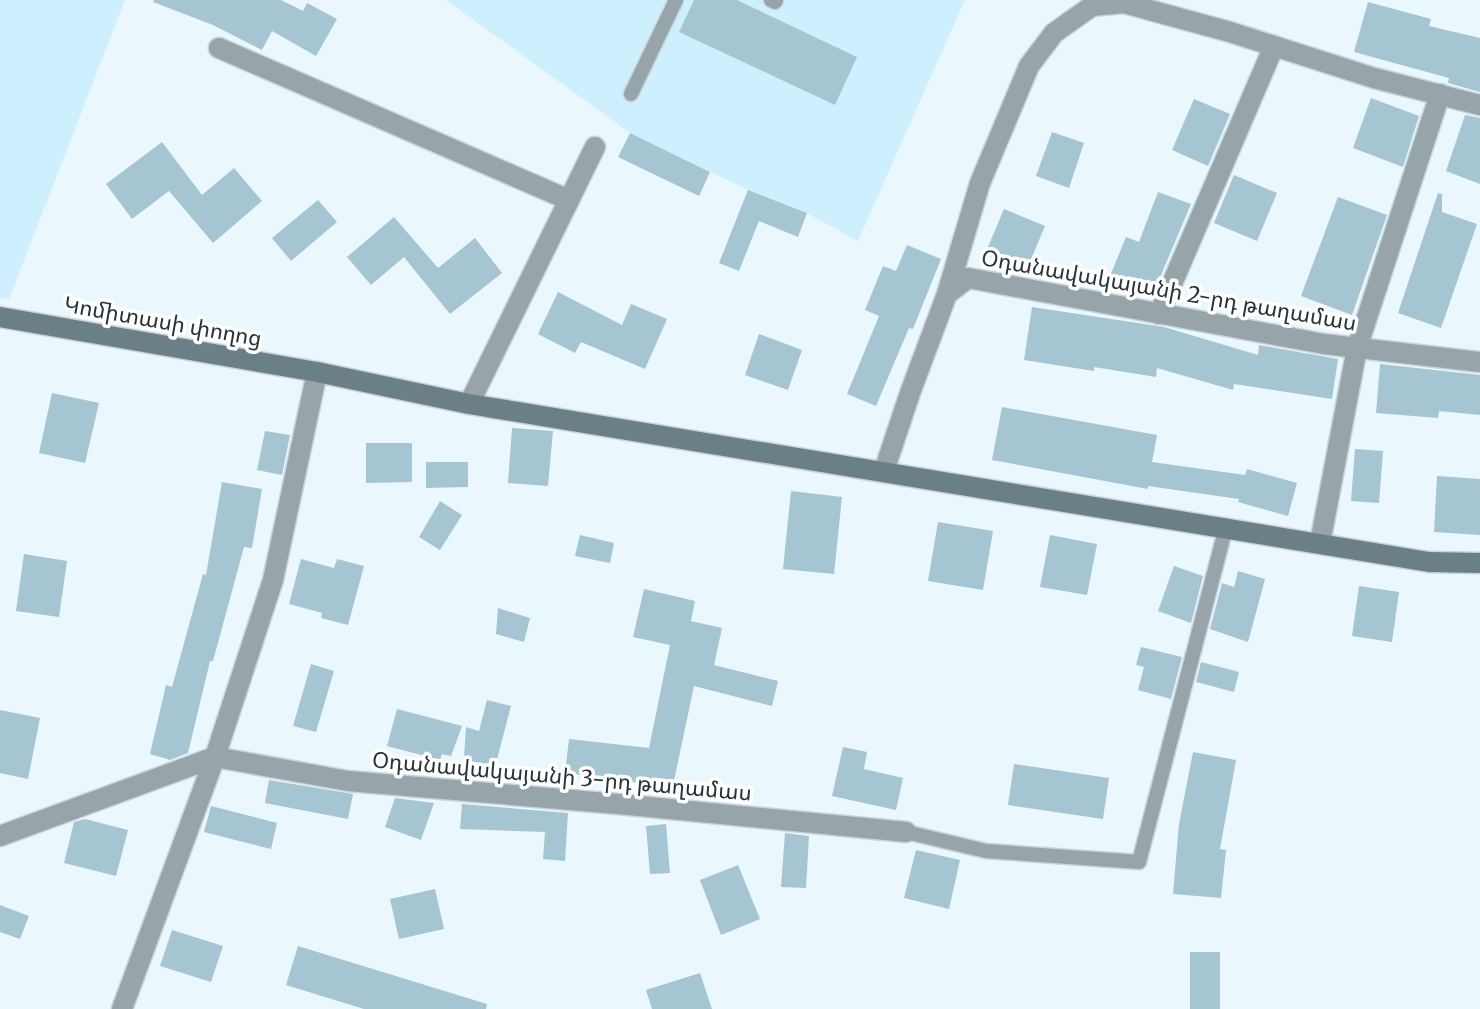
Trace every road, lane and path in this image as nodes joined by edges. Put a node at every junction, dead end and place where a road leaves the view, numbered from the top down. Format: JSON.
{"nodes":[{"id":1,"x":676,"y":0,"type":"edge"},
{"id":2,"x":1274,"y":46,"type":"junction"},
{"id":3,"x":219,"y":48,"type":"dead end"},
{"id":4,"x":631,"y":94,"type":"dead end"},
{"id":5,"x":1440,"y":94,"type":"junction"},
{"id":6,"x":1480,"y":105,"type":"edge"},
{"id":7,"x":595,"y":147,"type":"dead end"},
{"id":8,"x":569,"y":200,"type":"junction"},
{"id":9,"x":947,"y":294,"type":"junction"},
{"id":10,"x":1159,"y":314,"type":"junction"},
{"id":11,"x":0,"y":317,"type":"edge"},
{"id":12,"x":1357,"y":348,"type":"junction"},
{"id":13,"x":1480,"y":362,"type":"edge"},
{"id":14,"x":317,"y":372,"type":"junction"},
{"id":15,"x":469,"y":404,"type":"junction"},
{"id":16,"x":884,"y":471,"type":"junction"},
{"id":17,"x":1226,"y":527,"type":"junction"},
{"id":18,"x":1320,"y":543,"type":"junction"},
{"id":19,"x":1480,"y":563,"type":"edge"},
{"id":20,"x":215,"y":757,"type":"junction"},
{"id":21,"x":906,"y":832,"type":"joint"},
{"id":22,"x":0,"y":836,"type":"edge"},
{"id":23,"x":122,"y":1009,"type":"edge"}],
"edges":[{"from":1,"to":4,"type":"lane"},
{"from":2,"to":5,"type":"street"},
{"from":2,"to":9,"type":"street"},
{"from":2,"to":10,"type":"street"},
{"from":3,"to":8,"type":"street"},
{"from":5,"to":6,"type":"street"},
{"from":5,"to":12,"type":"street"},
{"from":7,"to":8,"type":"street"},
{"from":8,"to":15,"type":"street"},
{"from":9,"to":10,"type":"street","name":"Օդանավակայանի 2-րդ թաղամաս"},
{"from":9,"to":16,"type":"street"},
{"from":10,"to":12,"type":"street","name":"Օդանավակայանի 2-րդ թաղամաս"},
{"from":11,"to":14,"type":"main road","name":"Կոմիտասի փողոց"},
{"from":12,"to":13,"type":"street","name":"Օդանավակայանի 2-րդ թաղամաս"},
{"from":12,"to":18,"type":"street"},
{"from":14,"to":15,"type":"main road","name":"Կոմիտասի փողոց"},
{"from":14,"to":20,"type":"street"},
{"from":15,"to":16,"type":"main road","name":"Կոմիտասի փողոց"},
{"from":16,"to":17,"type":"main road","name":"Կոմիտասի փողոց"},
{"from":17,"to":18,"type":"main road","name":"Կոմիտասի փողոց"},
{"from":17,"to":21,"type":"lane"},
{"from":18,"to":19,"type":"main road","name":"Կոմիտասի փողոց"},
{"from":20,"to":21,"type":"street","name":"Օդանավակայանի 3-րդ թաղամաս"},
{"from":20,"to":22,"type":"street"},
{"from":20,"to":23,"type":"street"}]}
